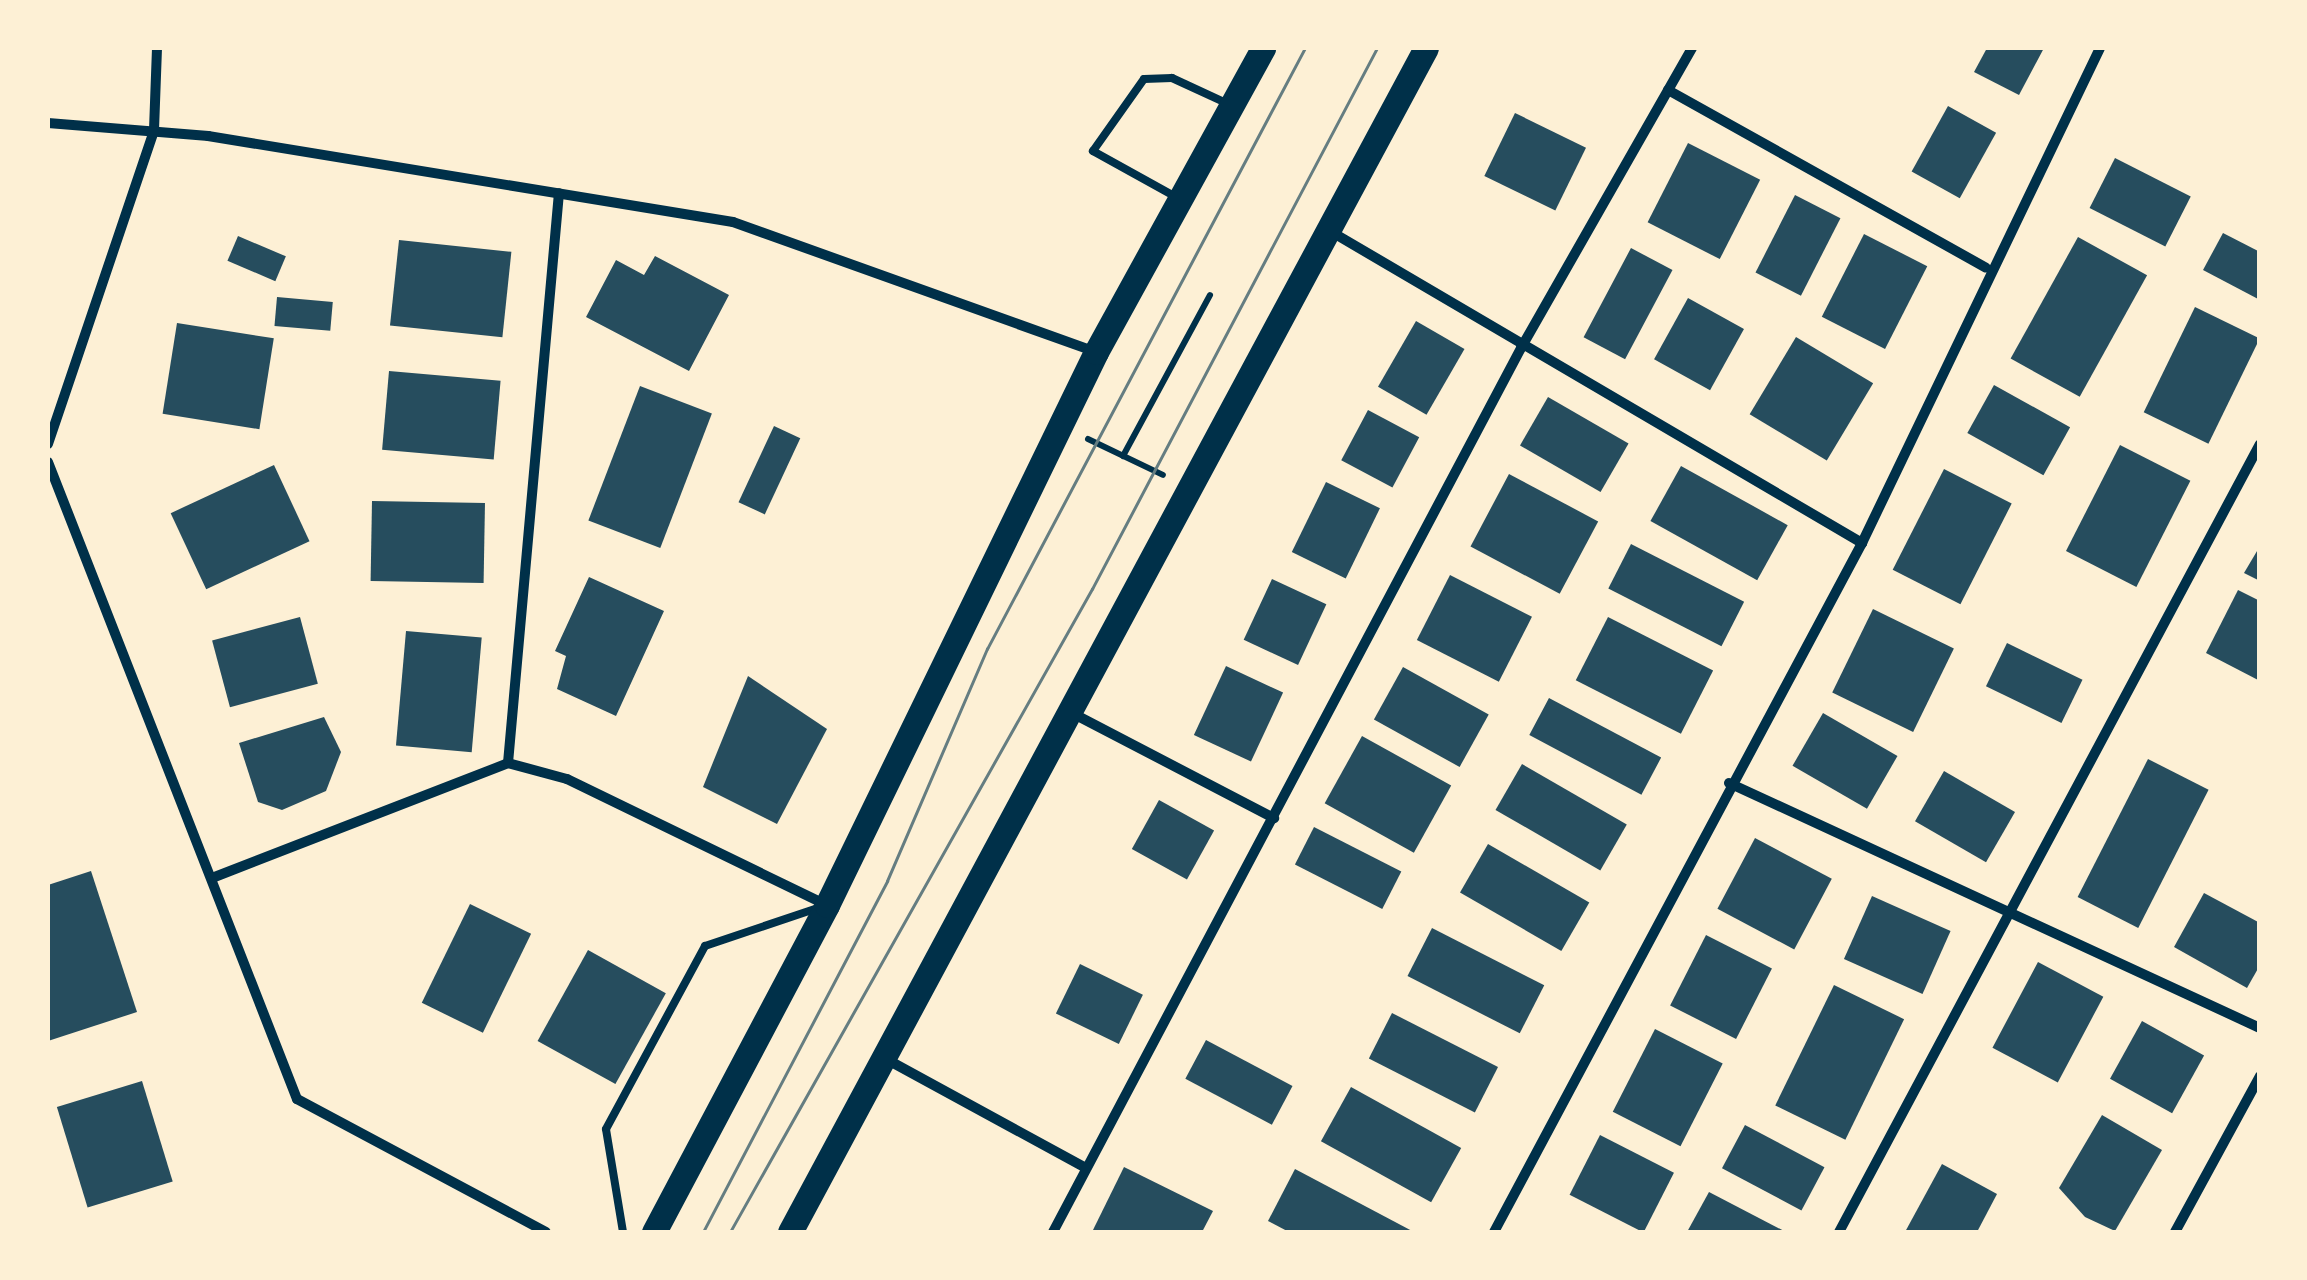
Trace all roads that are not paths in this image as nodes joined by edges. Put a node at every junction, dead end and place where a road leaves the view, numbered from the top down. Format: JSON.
{"nodes":[{"id":1,"x":157,"y":48,"type":"edge"},
{"id":2,"x":1263,"y":48,"type":"edge"},
{"id":3,"x":1426,"y":48,"type":"edge"},
{"id":4,"x":1692,"y":48,"type":"edge"},
{"id":5,"x":2100,"y":48,"type":"edge"},
{"id":6,"x":1668,"y":90,"type":"junction"},
{"id":7,"x":1231,"y":106,"type":"junction"},
{"id":8,"x":48,"y":123,"type":"edge"},
{"id":9,"x":154,"y":130,"type":"junction"},
{"id":10,"x":559,"y":193,"type":"junction"},
{"id":11,"x":1180,"y":199,"type":"junction"},
{"id":12,"x":1330,"y":231,"type":"junction"},
{"id":13,"x":1986,"y":268,"type":"junction"},
{"id":14,"x":1521,"y":348,"type":"junction"},
{"id":15,"x":1096,"y":352,"type":"junction"},
{"id":16,"x":48,"y":444,"type":"edge"},
{"id":17,"x":2260,"y":444,"type":"edge"},
{"id":18,"x":48,"y":462,"type":"edge"},
{"id":19,"x":1862,"y":542,"type":"junction"},
{"id":20,"x":1072,"y":713,"type":"junction"},
{"id":21,"x":508,"y":763,"type":"junction"},
{"id":22,"x":1729,"y":783,"type":"junction"},
{"id":23,"x":1274,"y":818,"type":"junction"},
{"id":24,"x":212,"y":878,"type":"junction"},
{"id":25,"x":826,"y":905,"type":"junction"},
{"id":26,"x":2010,"y":910,"type":"junction"},
{"id":27,"x":2260,"y":1028,"type":"edge"},
{"id":28,"x":881,"y":1056,"type":"junction"},
{"id":29,"x":2260,"y":1076,"type":"edge"},
{"id":30,"x":1086,"y":1168,"type":"junction"},
{"id":31,"x":546,"y":1232,"type":"edge"},
{"id":32,"x":623,"y":1232,"type":"edge"},
{"id":33,"x":654,"y":1232,"type":"edge"},
{"id":34,"x":790,"y":1232,"type":"edge"},
{"id":35,"x":1053,"y":1232,"type":"edge"},
{"id":36,"x":1494,"y":1232,"type":"edge"},
{"id":37,"x":1840,"y":1232,"type":"edge"},
{"id":38,"x":2175,"y":1232,"type":"edge"}],
"edges":[{"from":1,"to":9,"type":"street"},
{"from":2,"to":7,"type":"main road"},
{"from":3,"to":12,"type":"main road"},
{"from":4,"to":6,"type":"street"},
{"from":5,"to":13,"type":"street"},
{"from":6,"to":13,"type":"street"},
{"from":6,"to":14,"type":"street"},
{"from":7,"to":11,"type":"main road"},
{"from":7,"to":11,"type":"lane"},
{"from":8,"to":9,"type":"street"},
{"from":9,"to":10,"type":"street"},
{"from":9,"to":16,"type":"street"},
{"from":10,"to":15,"type":"street"},
{"from":10,"to":21,"type":"street"},
{"from":11,"to":15,"type":"main road"},
{"from":12,"to":14,"type":"street"},
{"from":12,"to":20,"type":"main road"},
{"from":13,"to":19,"type":"street"},
{"from":14,"to":19,"type":"street"},
{"from":14,"to":23,"type":"street"},
{"from":15,"to":25,"type":"main road"},
{"from":17,"to":26,"type":"street"},
{"from":18,"to":24,"type":"street"},
{"from":19,"to":22,"type":"street"},
{"from":20,"to":23,"type":"street"},
{"from":20,"to":28,"type":"main road"},
{"from":21,"to":24,"type":"street"},
{"from":21,"to":25,"type":"street"},
{"from":22,"to":26,"type":"street"},
{"from":22,"to":36,"type":"street"},
{"from":23,"to":30,"type":"street"},
{"from":24,"to":31,"type":"street"},
{"from":25,"to":32,"type":"lane"},
{"from":25,"to":33,"type":"main road"},
{"from":26,"to":27,"type":"street"},
{"from":26,"to":37,"type":"street"},
{"from":28,"to":30,"type":"street"},
{"from":28,"to":34,"type":"main road"},
{"from":29,"to":38,"type":"street"},
{"from":30,"to":35,"type":"street"}]}
